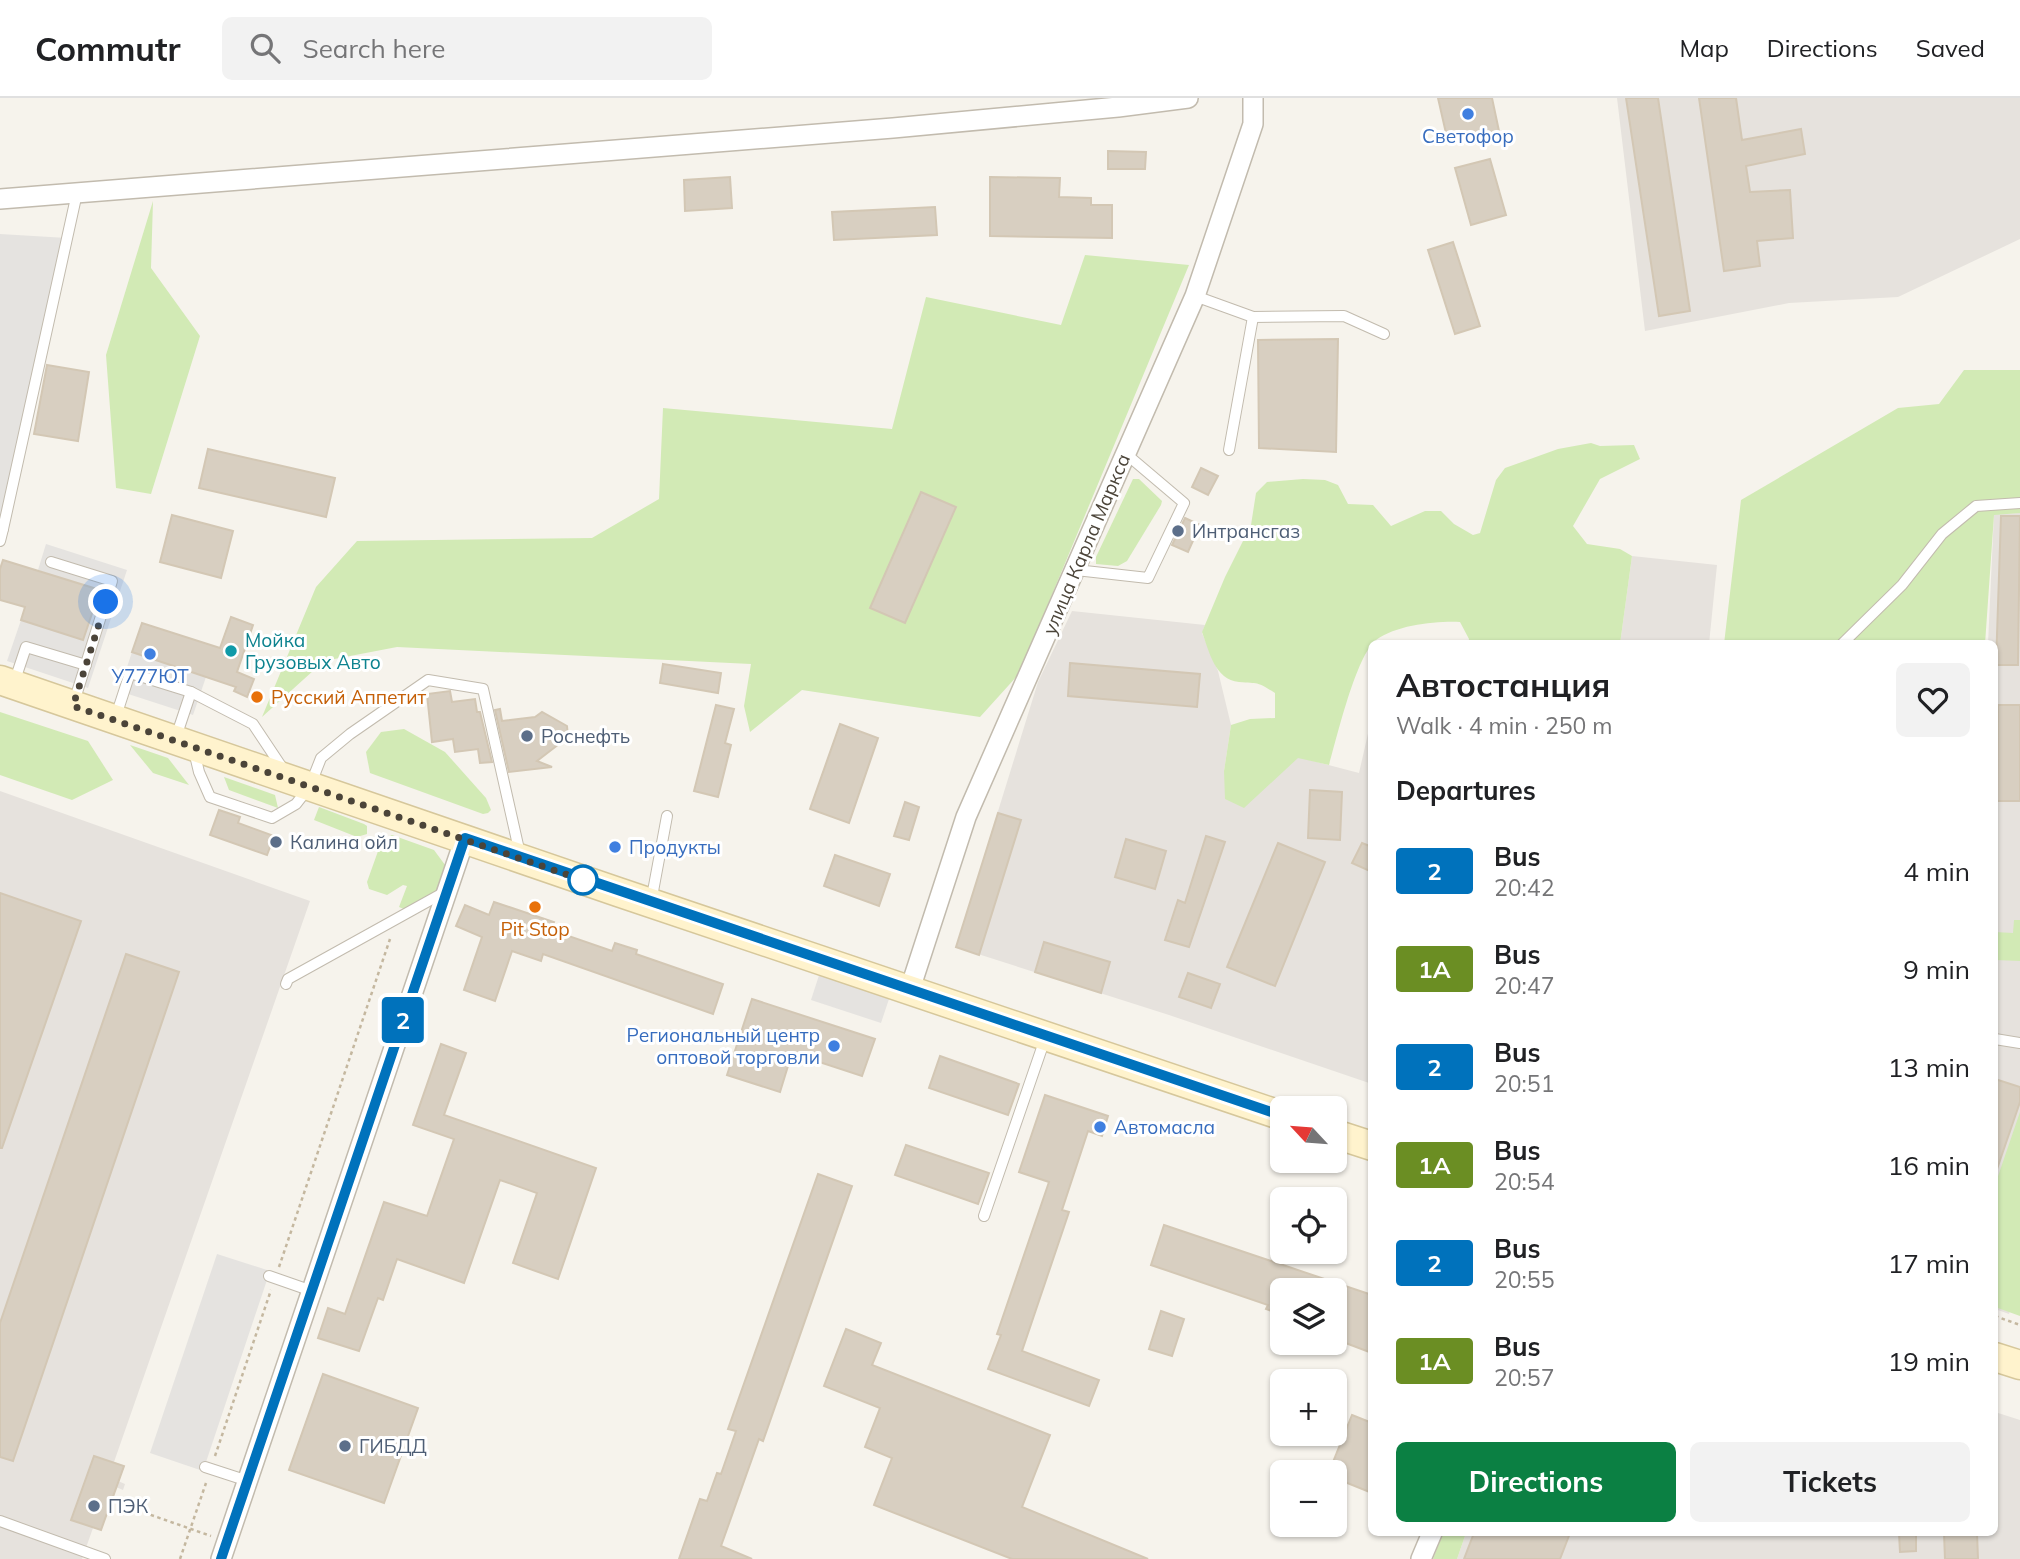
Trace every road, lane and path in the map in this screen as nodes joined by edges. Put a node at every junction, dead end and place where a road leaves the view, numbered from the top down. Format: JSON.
{"nodes":[{"id":1,"x":1188,"y":98,"type":"edge"},
{"id":2,"x":1253,"y":98,"type":"edge"},
{"id":3,"x":77,"y":193,"type":"junction"},
{"id":4,"x":0,"y":199,"type":"edge"},
{"id":5,"x":1195,"y":296,"type":"junction"},
{"id":6,"x":1253,"y":317,"type":"junction"},
{"id":7,"x":1384,"y":334,"type":"dead end"},
{"id":8,"x":1229,"y":450,"type":"dead end"},
{"id":9,"x":1125,"y":453,"type":"junction"},
{"id":10,"x":2020,"y":503,"type":"edge"},
{"id":11,"x":2,"y":528,"type":"edge"},
{"id":12,"x":0,"y":541,"type":"edge"},
{"id":13,"x":51,"y":562,"type":"dead end"},
{"id":14,"x":1076,"y":570,"type":"junction"},
{"id":15,"x":1846,"y":640,"type":"edge"},
{"id":16,"x":86,"y":666,"type":"junction"},
{"id":17,"x":7,"y":683,"type":"edge"},
{"id":18,"x":191,"y":692,"type":"junction"},
{"id":19,"x":73,"y":706,"type":"junction"},
{"id":20,"x":115,"y":719,"type":"junction"},
{"id":21,"x":184,"y":742,"type":"junction"},
{"id":22,"x":300,"y":782,"type":"junction"},
{"id":23,"x":667,"y":816,"type":"dead end"},
{"id":24,"x":465,"y":838,"type":"junction"},
{"id":25,"x":521,"y":858,"type":"junction"},
{"id":26,"x":447,"y":891,"type":"junction"},
{"id":27,"x":651,"y":902,"type":"junction"},
{"id":28,"x":397,"y":919,"type":"junction"},
{"id":29,"x":286,"y":984,"type":"dead end"},
{"id":30,"x":909,"y":989,"type":"junction"},
{"id":31,"x":1047,"y":1035,"type":"junction"},
{"id":32,"x":1998,"y":1039,"type":"edge"},
{"id":33,"x":2020,"y":1043,"type":"edge"},
{"id":34,"x":1270,"y":1112,"type":"edge"},
{"id":35,"x":1348,"y":1138,"type":"edge"},
{"id":36,"x":1368,"y":1145,"type":"edge"},
{"id":37,"x":984,"y":1216,"type":"dead end"},
{"id":38,"x":272,"y":1277,"type":"junction"},
{"id":39,"x":312,"y":1291,"type":"junction"},
{"id":40,"x":1998,"y":1317,"type":"edge"},
{"id":41,"x":2020,"y":1325,"type":"edge"},
{"id":42,"x":1998,"y":1358,"type":"edge"},
{"id":43,"x":2020,"y":1365,"type":"edge"},
{"id":44,"x":208,"y":1468,"type":"junction"},
{"id":45,"x":248,"y":1481,"type":"junction"},
{"id":46,"x":111,"y":1501,"type":"dead end"},
{"id":47,"x":0,"y":1521,"type":"edge"},
{"id":48,"x":191,"y":1529,"type":"junction"},
{"id":49,"x":1431,"y":1536,"type":"edge"},
{"id":50,"x":224,"y":1551,"type":"edge"},
{"id":51,"x":105,"y":1559,"type":"edge"},
{"id":52,"x":180,"y":1559,"type":"edge"},
{"id":53,"x":1421,"y":1559,"type":"edge"}],
"edges":[{"from":1,"to":3,"type":"street"},
{"from":2,"to":5,"type":"street","name":"улица Карла Маркса"},
{"from":3,"to":4,"type":"street"},
{"from":3,"to":11,"type":"lane"},
{"from":5,"to":6,"type":"lane"},
{"from":5,"to":9,"type":"street","name":"улица Карла Маркса"},
{"from":6,"to":7,"type":"lane"},
{"from":6,"to":8,"type":"lane"},
{"from":9,"to":14,"type":"street","name":"улица Карла Маркса"},
{"from":9,"to":14,"type":"lane"},
{"from":10,"to":15,"type":"lane"},
{"from":11,"to":12,"type":"lane"},
{"from":13,"to":16,"type":"lane"},
{"from":14,"to":30,"type":"street","name":"улица Карла Маркса"},
{"from":16,"to":17,"type":"lane"},
{"from":16,"to":19,"type":"lane"},
{"from":17,"to":19,"type":"main road"},
{"from":18,"to":20,"type":"lane"},
{"from":18,"to":21,"type":"lane"},
{"from":18,"to":22,"type":"lane"},
{"from":19,"to":20,"type":"main road"},
{"from":20,"to":21,"type":"main road"},
{"from":21,"to":22,"type":"main road"},
{"from":21,"to":22,"type":"lane"},
{"from":22,"to":24,"type":"main road"},
{"from":22,"to":25,"type":"lane"},
{"from":23,"to":27,"type":"lane"},
{"from":24,"to":25,"type":"main road"},
{"from":24,"to":26,"type":"street"},
{"from":25,"to":27,"type":"main road"},
{"from":26,"to":28,"type":"lane"},
{"from":26,"to":39,"type":"street"},
{"from":27,"to":30,"type":"main road"},
{"from":28,"to":29,"type":"lane"},
{"from":28,"to":38,"type":"path"},
{"from":30,"to":31,"type":"main road"},
{"from":31,"to":34,"type":"main road"},
{"from":31,"to":37,"type":"lane"},
{"from":32,"to":33,"type":"lane"},
{"from":35,"to":36,"type":"main road"},
{"from":38,"to":39,"type":"lane"},
{"from":38,"to":44,"type":"path"},
{"from":39,"to":45,"type":"street"},
{"from":40,"to":41,"type":"path"},
{"from":42,"to":43,"type":"main road"},
{"from":44,"to":45,"type":"lane"},
{"from":44,"to":48,"type":"path"},
{"from":45,"to":50,"type":"street"},
{"from":46,"to":48,"type":"path"},
{"from":47,"to":51,"type":"lane"},
{"from":48,"to":50,"type":"path"},
{"from":48,"to":52,"type":"path"},
{"from":49,"to":53,"type":"street"}]}
